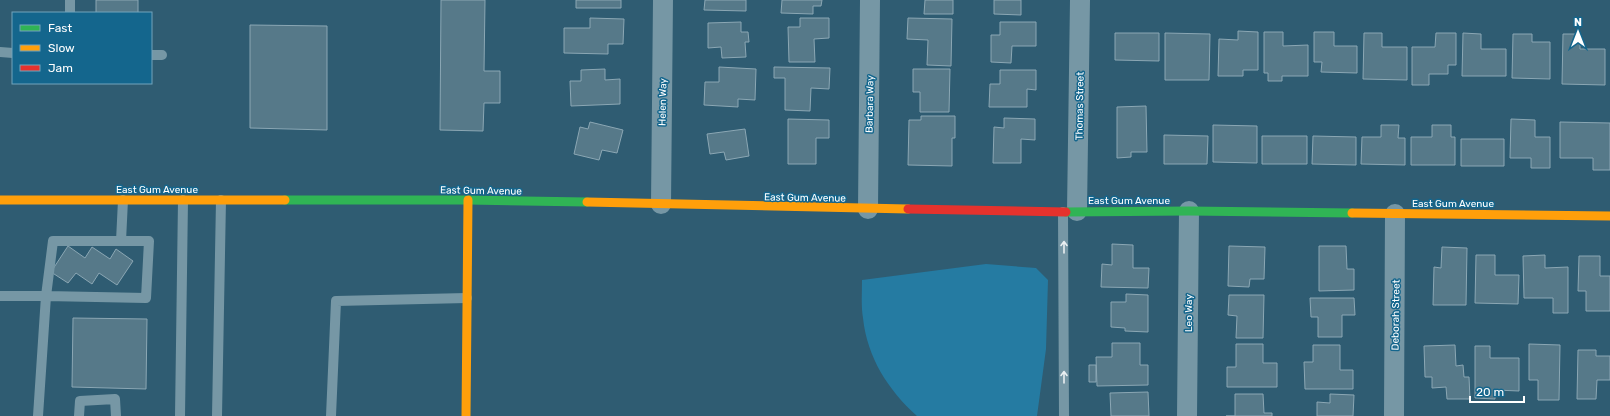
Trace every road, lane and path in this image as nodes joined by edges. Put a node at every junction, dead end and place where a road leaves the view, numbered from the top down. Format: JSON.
{"nodes":[{"id":1,"x":70,"y":0,"type":"edge"},
{"id":2,"x":663,"y":0,"type":"edge"},
{"id":3,"x":870,"y":0,"type":"edge"},
{"id":4,"x":1080,"y":0,"type":"edge"},
{"id":5,"x":70,"y":12,"type":"edge"},
{"id":6,"x":0,"y":52,"type":"edge"},
{"id":7,"x":12,"y":52,"type":"edge"},
{"id":8,"x":152,"y":55,"type":"edge"},
{"id":9,"x":162,"y":55,"type":"dead end"},
{"id":10,"x":0,"y":200,"type":"edge"},
{"id":11,"x":122,"y":200,"type":"junction"},
{"id":12,"x":183,"y":200,"type":"junction"},
{"id":13,"x":221,"y":200,"type":"junction"},
{"id":14,"x":468,"y":200,"type":"junction"},
{"id":15,"x":661,"y":204,"type":"junction"},
{"id":16,"x":868,"y":209,"type":"junction"},
{"id":17,"x":1189,"y":211,"type":"junction"},
{"id":18,"x":1070,"y":212,"type":"junction"},
{"id":19,"x":1395,"y":214,"type":"junction"},
{"id":20,"x":1610,"y":216,"type":"edge"},
{"id":21,"x":121,"y":241,"type":"junction"},
{"id":22,"x":0,"y":296,"type":"edge"},
{"id":23,"x":46,"y":296,"type":"junction"},
{"id":24,"x":467,"y":298,"type":"junction"},
{"id":25,"x":38,"y":416,"type":"edge"},
{"id":26,"x":79,"y":416,"type":"edge"},
{"id":27,"x":116,"y":416,"type":"edge"},
{"id":28,"x":180,"y":416,"type":"edge"},
{"id":29,"x":217,"y":416,"type":"edge"},
{"id":30,"x":330,"y":416,"type":"edge"},
{"id":31,"x":466,"y":416,"type":"edge"},
{"id":32,"x":1064,"y":416,"type":"edge"},
{"id":33,"x":1187,"y":416,"type":"edge"},
{"id":34,"x":1394,"y":416,"type":"edge"}],
"edges":[{"from":1,"to":5,"type":"lane"},
{"from":2,"to":15,"type":"street","name":"Helen Way"},
{"from":3,"to":16,"type":"street","name":"Barbara Way"},
{"from":4,"to":18,"type":"street","name":"Thomas Street"},
{"from":6,"to":7,"type":"lane"},
{"from":8,"to":9,"type":"lane"},
{"from":10,"to":11,"type":"street","name":"East Gum Avenue"},
{"from":11,"to":12,"type":"street","name":"East Gum Avenue"},
{"from":11,"to":21,"type":"lane"},
{"from":12,"to":13,"type":"street","name":"East Gum Avenue"},
{"from":12,"to":28,"type":"lane"},
{"from":13,"to":14,"type":"street","name":"East Gum Avenue"},
{"from":13,"to":29,"type":"lane"},
{"from":14,"to":15,"type":"street","name":"East Gum Avenue"},
{"from":14,"to":24,"type":"street"},
{"from":15,"to":16,"type":"street","name":"East Gum Avenue"},
{"from":16,"to":18,"type":"street","name":"East Gum Avenue"},
{"from":17,"to":18,"type":"street","name":"East Gum Avenue"},
{"from":17,"to":19,"type":"street","name":"East Gum Avenue"},
{"from":17,"to":33,"type":"street","name":"Leo Way"},
{"from":32,"to":18,"type":"lane","one_way":true},
{"from":19,"to":20,"type":"street","name":"East Gum Avenue"},
{"from":19,"to":34,"type":"street","name":"Deborah Street"},
{"from":21,"to":23,"type":"lane"},
{"from":21,"to":23,"type":"lane"},
{"from":22,"to":23,"type":"lane"},
{"from":23,"to":25,"type":"lane"},
{"from":24,"to":30,"type":"lane"},
{"from":24,"to":31,"type":"street"},
{"from":26,"to":27,"type":"lane"}]}
